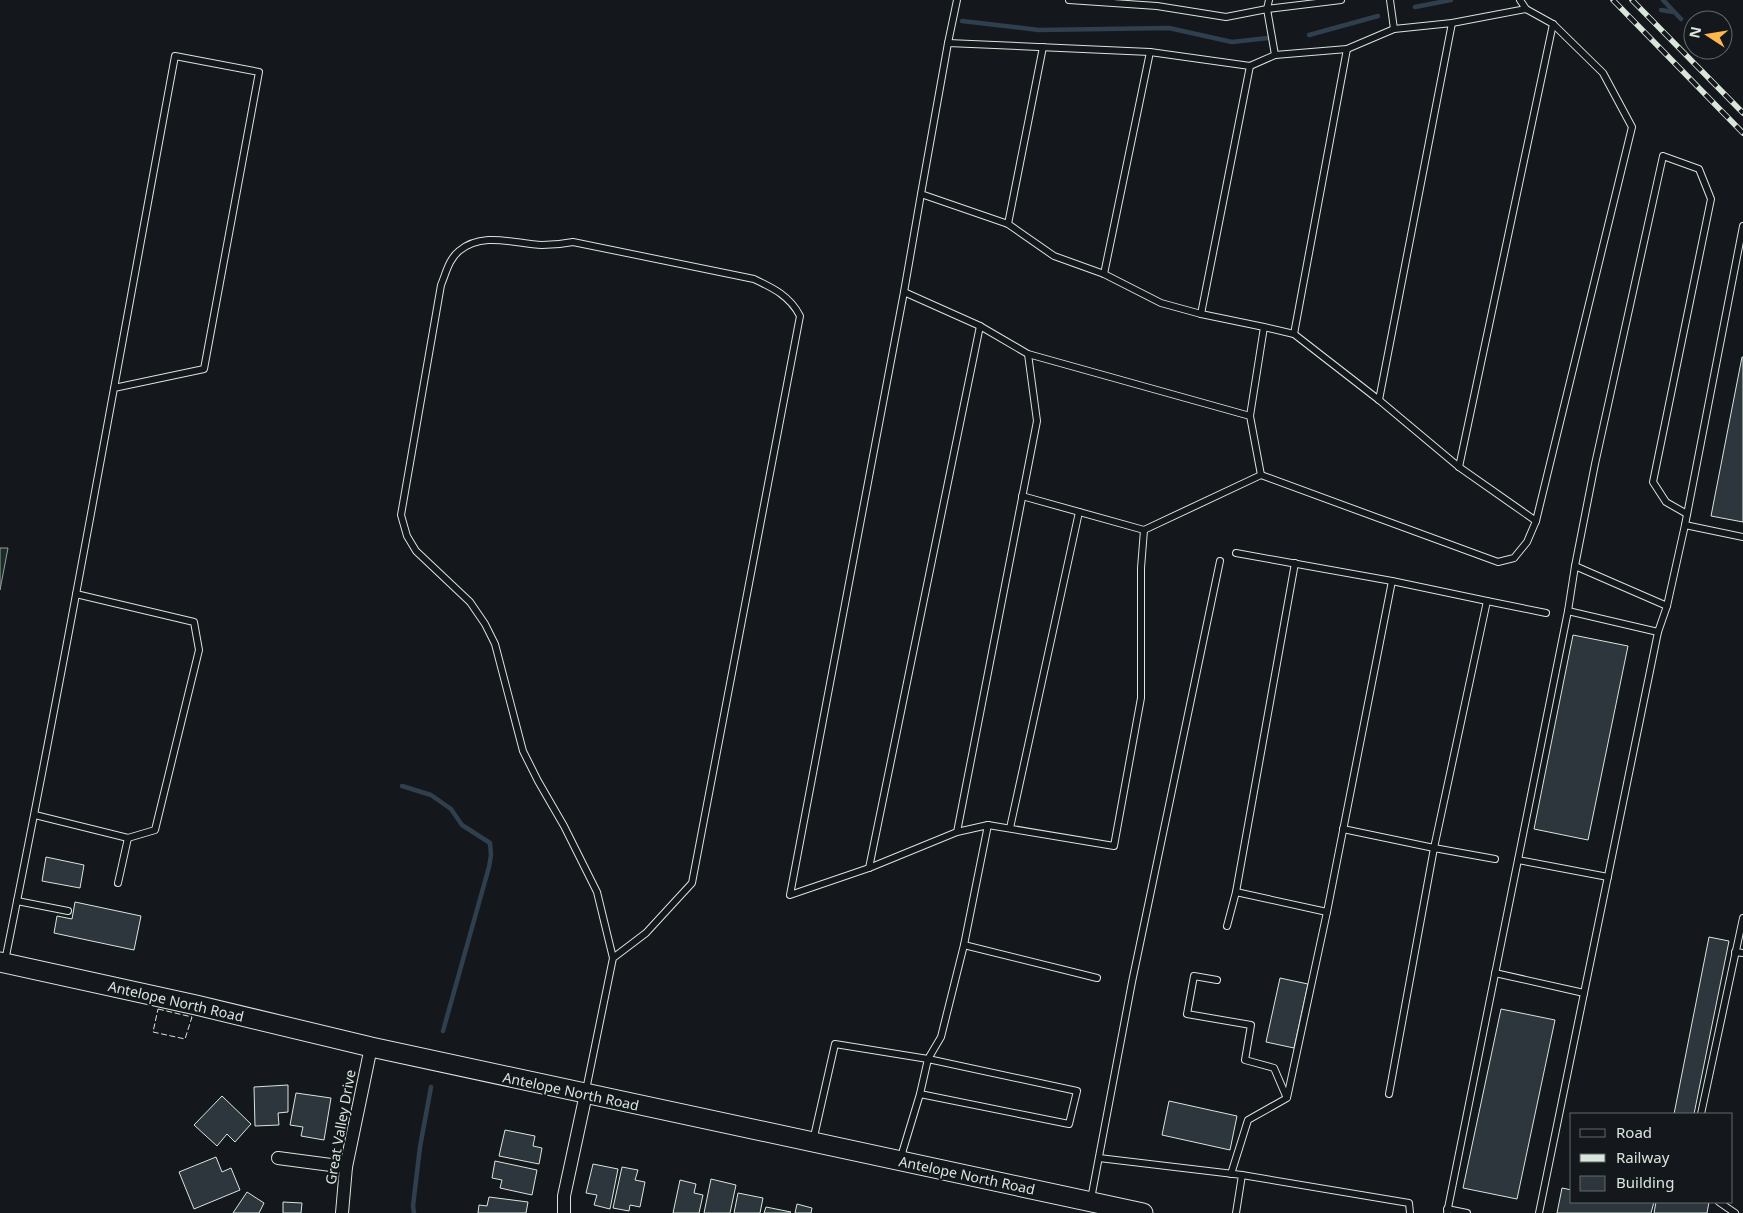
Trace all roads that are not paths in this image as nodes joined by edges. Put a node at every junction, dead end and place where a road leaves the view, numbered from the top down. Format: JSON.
{"nodes":[{"id":1,"x":957,"y":0,"type":"edge"},
{"id":2,"x":1069,"y":0,"type":"edge"},
{"id":3,"x":1269,"y":0,"type":"edge"},
{"id":4,"x":1341,"y":0,"type":"edge"},
{"id":5,"x":1390,"y":0,"type":"edge"},
{"id":6,"x":1520,"y":0,"type":"edge"},
{"id":7,"x":1158,"y":3,"type":"edge"},
{"id":8,"x":1267,"y":9,"type":"junction"},
{"id":9,"x":1526,"y":9,"type":"junction"},
{"id":10,"x":1452,"y":23,"type":"junction"},
{"id":11,"x":1553,"y":24,"type":"junction"},
{"id":12,"x":1394,"y":29,"type":"junction"},
{"id":13,"x":948,"y":43,"type":"junction"},
{"id":14,"x":1043,"y":47,"type":"junction"},
{"id":15,"x":1347,"y":49,"type":"junction"},
{"id":16,"x":1150,"y":52,"type":"junction"},
{"id":17,"x":1275,"y":55,"type":"junction"},
{"id":18,"x":1250,"y":66,"type":"junction"},
{"id":19,"x":921,"y":194,"type":"junction"},
{"id":20,"x":1008,"y":224,"type":"junction"},
{"id":21,"x":1743,"y":226,"type":"edge"},
{"id":22,"x":1104,"y":274,"type":"junction"},
{"id":23,"x":904,"y":292,"type":"junction"},
{"id":24,"x":1201,"y":314,"type":"junction"},
{"id":25,"x":980,"y":326,"type":"junction"},
{"id":26,"x":1264,"y":327,"type":"junction"},
{"id":27,"x":1294,"y":334,"type":"junction"},
{"id":28,"x":1028,"y":354,"type":"junction"},
{"id":29,"x":114,"y":388,"type":"junction"},
{"id":30,"x":1379,"y":400,"type":"junction"},
{"id":31,"x":1250,"y":416,"type":"junction"},
{"id":32,"x":1460,"y":467,"type":"junction"},
{"id":33,"x":1261,"y":475,"type":"junction"},
{"id":34,"x":1022,"y":496,"type":"junction"},
{"id":35,"x":1078,"y":512,"type":"junction"},
{"id":36,"x":1687,"y":514,"type":"junction"},
{"id":37,"x":1536,"y":521,"type":"junction"},
{"id":38,"x":1685,"y":525,"type":"junction"},
{"id":39,"x":1144,"y":530,"type":"junction"},
{"id":40,"x":1743,"y":537,"type":"edge"},
{"id":41,"x":1236,"y":553,"type":"dead end"},
{"id":42,"x":1220,"y":561,"type":"dead end"},
{"id":43,"x":1295,"y":563,"type":"junction"},
{"id":44,"x":1575,"y":566,"type":"junction"},
{"id":45,"x":1392,"y":581,"type":"junction"},
{"id":46,"x":76,"y":594,"type":"junction"},
{"id":47,"x":1487,"y":602,"type":"junction"},
{"id":48,"x":1667,"y":606,"type":"junction"},
{"id":49,"x":1568,"y":611,"type":"junction"},
{"id":50,"x":1546,"y":613,"type":"dead end"},
{"id":51,"x":1658,"y":632,"type":"junction"},
{"id":52,"x":35,"y":815,"type":"junction"},
{"id":53,"x":988,"y":825,"type":"junction"},
{"id":54,"x":1010,"y":828,"type":"junction"},
{"id":55,"x":1343,"y":828,"type":"junction"},
{"id":56,"x":957,"y":832,"type":"junction"},
{"id":57,"x":128,"y":838,"type":"junction"},
{"id":58,"x":1434,"y":848,"type":"junction"},
{"id":59,"x":1495,"y":859,"type":"dead end"},
{"id":60,"x":1518,"y":860,"type":"junction"},
{"id":61,"x":868,"y":868,"type":"junction"},
{"id":62,"x":1608,"y":877,"type":"junction"},
{"id":63,"x":118,"y":883,"type":"dead end"},
{"id":64,"x":1236,"y":892,"type":"junction"},
{"id":65,"x":17,"y":901,"type":"junction"},
{"id":66,"x":68,"y":911,"type":"dead end"},
{"id":67,"x":1326,"y":912,"type":"junction"},
{"id":68,"x":1743,"y":918,"type":"edge"},
{"id":69,"x":1226,"y":926,"type":"dead end"},
{"id":70,"x":964,"y":945,"type":"junction"},
{"id":71,"x":1735,"y":952,"type":"junction"},
{"id":72,"x":1743,"y":953,"type":"edge"},
{"id":73,"x":613,"y":958,"type":"junction"},
{"id":74,"x":2,"y":962,"type":"edge"},
{"id":75,"x":1495,"y":974,"type":"junction"},
{"id":76,"x":1097,"y":978,"type":"dead end"},
{"id":77,"x":1217,"y":980,"type":"dead end"},
{"id":78,"x":1584,"y":993,"type":"junction"},
{"id":79,"x":371,"y":1047,"type":"junction"},
{"id":80,"x":928,"y":1059,"type":"junction"},
{"id":81,"x":586,"y":1094,"type":"junction"},
{"id":82,"x":920,"y":1094,"type":"junction"},
{"id":83,"x":1389,"y":1094,"type":"dead end"},
{"id":84,"x":1287,"y":1098,"type":"junction"},
{"id":85,"x":1701,"y":1113,"type":"edge"},
{"id":86,"x":813,"y":1142,"type":"junction"},
{"id":87,"x":278,"y":1158,"type":"dead end"},
{"id":88,"x":1099,"y":1158,"type":"junction"},
{"id":89,"x":901,"y":1161,"type":"junction"},
{"id":90,"x":346,"y":1167,"type":"junction"},
{"id":91,"x":1231,"y":1174,"type":"junction"},
{"id":92,"x":1242,"y":1176,"type":"junction"},
{"id":93,"x":1090,"y":1202,"type":"junction"},
{"id":94,"x":1720,"y":1203,"type":"edge"},
{"id":95,"x":1447,"y":1211,"type":"edge"},
{"id":96,"x":342,"y":1213,"type":"edge"},
{"id":97,"x":564,"y":1213,"type":"edge"},
{"id":98,"x":1143,"y":1213,"type":"edge"},
{"id":99,"x":1236,"y":1213,"type":"edge"},
{"id":100,"x":1410,"y":1213,"type":"edge"},
{"id":101,"x":1467,"y":1213,"type":"edge"},
{"id":102,"x":1539,"y":1213,"type":"edge"},
{"id":103,"x":1735,"y":1213,"type":"edge"}],
"edges":[{"from":1,"to":13,"type":"lane"},
{"from":2,"to":7,"type":"lane"},
{"from":3,"to":8,"type":"lane"},
{"from":4,"to":8,"type":"lane"},
{"from":5,"to":12,"type":"lane"},
{"from":6,"to":9,"type":"lane"},
{"from":7,"to":8,"type":"lane"},
{"from":8,"to":17,"type":"lane"},
{"from":9,"to":10,"type":"lane"},
{"from":9,"to":11,"type":"lane"},
{"from":10,"to":12,"type":"lane"},
{"from":10,"to":30,"type":"lane"},
{"from":11,"to":32,"type":"lane"},
{"from":11,"to":37,"type":"lane"},
{"from":12,"to":15,"type":"lane"},
{"from":13,"to":14,"type":"lane"},
{"from":13,"to":19,"type":"lane"},
{"from":14,"to":16,"type":"lane"},
{"from":14,"to":20,"type":"lane"},
{"from":15,"to":17,"type":"lane"},
{"from":15,"to":27,"type":"lane"},
{"from":16,"to":18,"type":"lane"},
{"from":16,"to":22,"type":"lane"},
{"from":17,"to":18,"type":"lane"},
{"from":18,"to":24,"type":"lane"},
{"from":19,"to":20,"type":"lane"},
{"from":19,"to":23,"type":"lane"},
{"from":20,"to":22,"type":"lane"},
{"from":21,"to":36,"type":"lane"},
{"from":22,"to":24,"type":"lane"},
{"from":23,"to":25,"type":"lane"},
{"from":23,"to":61,"type":"lane"},
{"from":24,"to":26,"type":"lane"},
{"from":25,"to":28,"type":"lane"},
{"from":25,"to":61,"type":"lane"},
{"from":26,"to":27,"type":"lane"},
{"from":26,"to":31,"type":"lane"},
{"from":27,"to":30,"type":"lane"},
{"from":28,"to":31,"type":"lane"},
{"from":28,"to":34,"type":"lane"},
{"from":29,"to":29,"type":"lane"},
{"from":29,"to":46,"type":"lane"},
{"from":30,"to":32,"type":"lane"},
{"from":31,"to":33,"type":"lane"},
{"from":32,"to":37,"type":"lane"},
{"from":33,"to":37,"type":"lane"},
{"from":33,"to":39,"type":"lane"},
{"from":34,"to":35,"type":"lane"},
{"from":34,"to":56,"type":"lane"},
{"from":35,"to":39,"type":"lane"},
{"from":35,"to":54,"type":"lane"},
{"from":36,"to":38,"type":"lane"},
{"from":36,"to":44,"type":"lane"},
{"from":38,"to":40,"type":"lane"},
{"from":38,"to":48,"type":"lane"},
{"from":39,"to":54,"type":"lane"},
{"from":41,"to":43,"type":"lane"},
{"from":42,"to":88,"type":"lane"},
{"from":43,"to":45,"type":"lane"},
{"from":43,"to":64,"type":"lane"},
{"from":44,"to":48,"type":"lane"},
{"from":44,"to":49,"type":"lane"},
{"from":45,"to":47,"type":"lane"},
{"from":45,"to":55,"type":"lane"},
{"from":46,"to":52,"type":"lane"},
{"from":46,"to":57,"type":"lane"},
{"from":47,"to":50,"type":"lane"},
{"from":47,"to":58,"type":"lane"},
{"from":48,"to":51,"type":"lane"},
{"from":49,"to":51,"type":"lane"},
{"from":49,"to":60,"type":"lane"},
{"from":51,"to":62,"type":"lane"},
{"from":52,"to":57,"type":"lane"},
{"from":52,"to":65,"type":"lane"},
{"from":53,"to":54,"type":"lane"},
{"from":53,"to":56,"type":"lane"},
{"from":53,"to":70,"type":"lane"},
{"from":55,"to":58,"type":"lane"},
{"from":55,"to":67,"type":"lane"},
{"from":56,"to":61,"type":"lane"},
{"from":57,"to":63,"type":"lane"},
{"from":58,"to":59,"type":"lane"},
{"from":58,"to":83,"type":"lane"},
{"from":60,"to":62,"type":"lane"},
{"from":60,"to":75,"type":"lane"},
{"from":62,"to":78,"type":"lane"},
{"from":64,"to":67,"type":"lane"},
{"from":64,"to":69,"type":"lane"},
{"from":65,"to":66,"type":"lane"},
{"from":65,"to":74,"type":"lane"},
{"from":67,"to":84,"type":"lane"},
{"from":68,"to":71,"type":"lane"},
{"from":70,"to":76,"type":"lane"},
{"from":70,"to":80,"type":"lane"},
{"from":71,"to":72,"type":"lane"},
{"from":71,"to":85,"type":"lane"},
{"from":73,"to":73,"type":"lane"},
{"from":73,"to":81,"type":"lane"},
{"from":74,"to":79,"type":"main road","name":"Antelope North Road"},
{"from":75,"to":78,"type":"lane"},
{"from":75,"to":95,"type":"lane"},
{"from":77,"to":84,"type":"lane"},
{"from":78,"to":102,"type":"lane"},
{"from":79,"to":81,"type":"main road","name":"Antelope North Road"},
{"from":79,"to":90,"type":"street","name":"Great Valley Drive"},
{"from":80,"to":82,"type":"lane"},
{"from":80,"to":82,"type":"lane"},
{"from":80,"to":86,"type":"lane"},
{"from":81,"to":86,"type":"main road","name":"Antelope North Road"},
{"from":81,"to":97,"type":"street"},
{"from":82,"to":89,"type":"lane"},
{"from":84,"to":91,"type":"lane"},
{"from":86,"to":89,"type":"main road","name":"Antelope North Road"},
{"from":87,"to":90,"type":"street"},
{"from":88,"to":91,"type":"lane"},
{"from":88,"to":93,"type":"lane"},
{"from":89,"to":93,"type":"main road","name":"Antelope North Road"},
{"from":90,"to":96,"type":"street","name":"Great Valley Drive"},
{"from":91,"to":92,"type":"lane"},
{"from":92,"to":99,"type":"lane"},
{"from":92,"to":100,"type":"lane"},
{"from":93,"to":98,"type":"main road","name":"Antelope North Road"},
{"from":94,"to":103,"type":"lane"},
{"from":95,"to":101,"type":"lane"}]}
